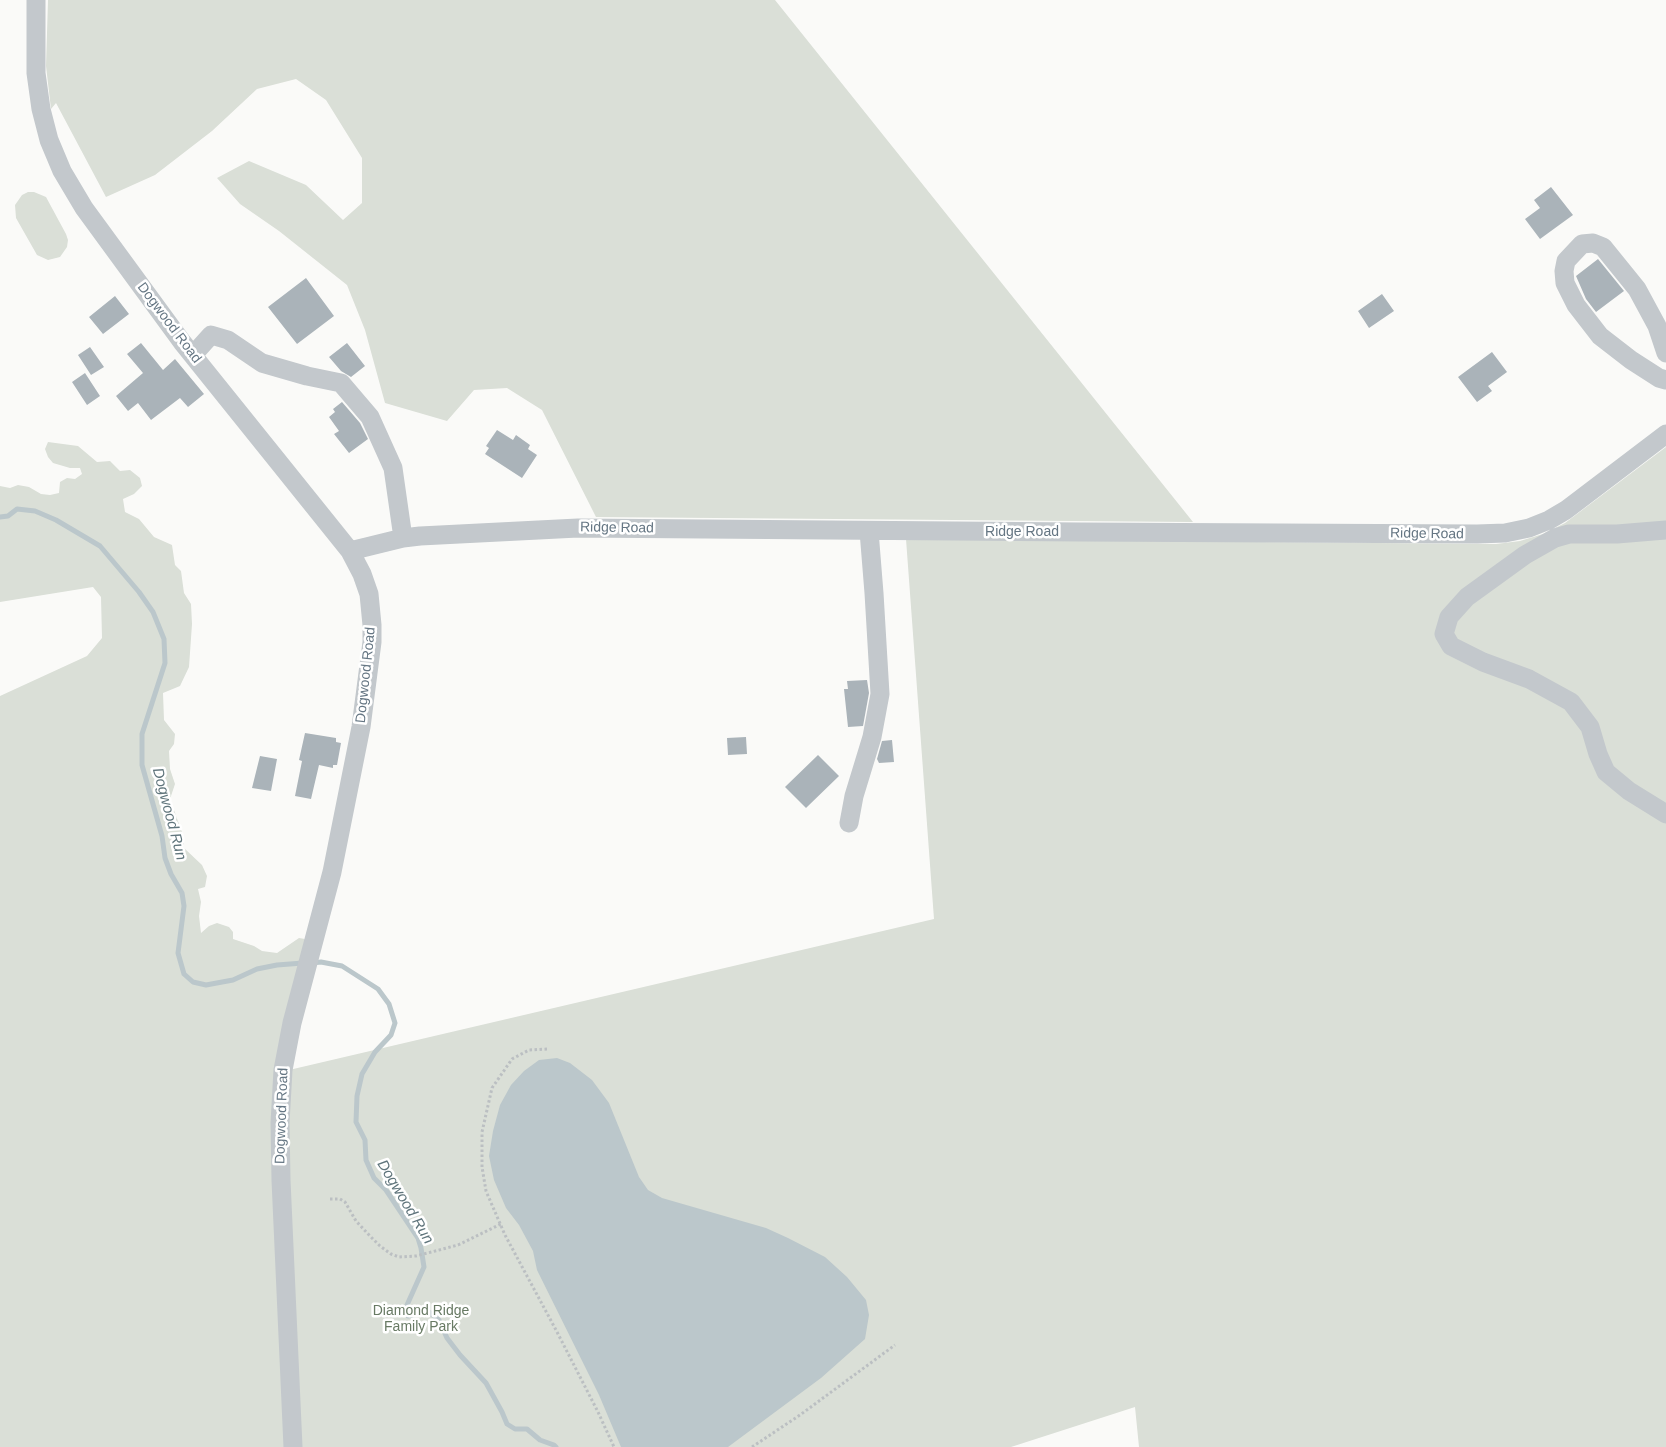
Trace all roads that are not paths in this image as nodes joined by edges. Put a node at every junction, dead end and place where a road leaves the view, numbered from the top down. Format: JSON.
{"nodes":[{"id":1,"x":36,"y":0,"type":"edge"},
{"id":2,"x":1666,"y":353,"type":"edge"},
{"id":3,"x":193,"y":355,"type":"junction"},
{"id":4,"x":1666,"y":380,"type":"edge"},
{"id":5,"x":1666,"y":434,"type":"edge"},
{"id":6,"x":1666,"y":530,"type":"edge"},
{"id":7,"x":869,"y":531,"type":"junction"},
{"id":8,"x":403,"y":538,"type":"junction"},
{"id":9,"x":350,"y":551,"type":"junction"},
{"id":10,"x":1666,"y":814,"type":"edge"},
{"id":11,"x":849,"y":823,"type":"dead end"},
{"id":12,"x":293,"y":1447,"type":"edge"}],
"edges":[{"from":1,"to":3,"type":"street","name":"Dogwood Road"},
{"from":2,"to":4,"type":"street"},
{"from":3,"to":8,"type":"street"},
{"from":3,"to":9,"type":"street","name":"Dogwood Road"},
{"from":5,"to":7,"type":"street","name":"Ridge Road"},
{"from":6,"to":10,"type":"street"},
{"from":7,"to":8,"type":"street","name":"Ridge Road"},
{"from":7,"to":11,"type":"street"},
{"from":8,"to":9,"type":"street","name":"Ridge Road"},
{"from":9,"to":12,"type":"street","name":"Dogwood Road"}]}
